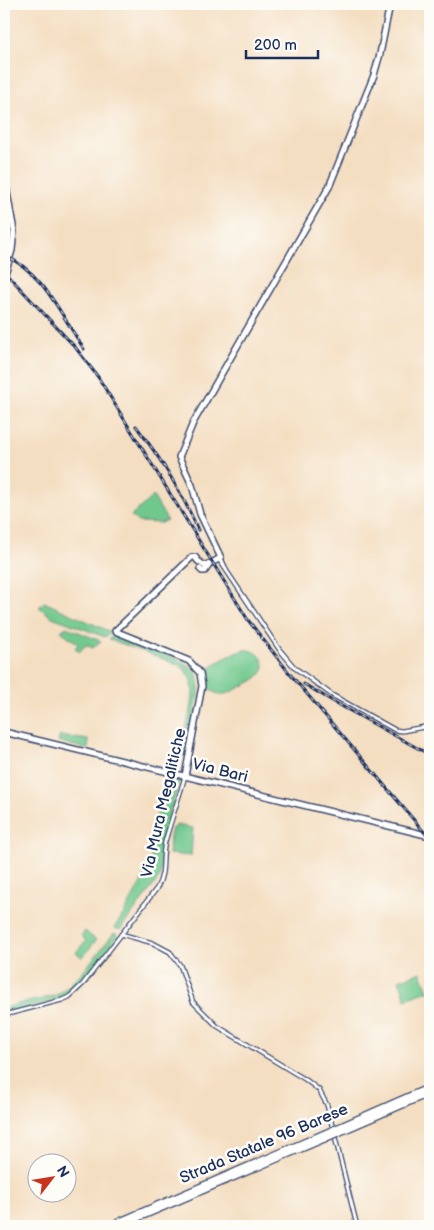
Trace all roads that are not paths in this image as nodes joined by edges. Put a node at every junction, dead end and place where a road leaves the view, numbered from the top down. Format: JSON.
{"nodes":[{"id":1,"x":390,"y":4,"type":"edge"},
{"id":2,"x":4,"y":176,"type":"edge"},
{"id":3,"x":4,"y":277,"type":"edge"},
{"id":4,"x":218,"y":559,"type":"junction"},
{"id":5,"x":430,"y":726,"type":"edge"},
{"id":6,"x":4,"y":732,"type":"edge"},
{"id":7,"x":185,"y":776,"type":"junction"},
{"id":8,"x":430,"y":836,"type":"edge"},
{"id":9,"x":121,"y":934,"type":"junction"},
{"id":10,"x":4,"y":1015,"type":"edge"},
{"id":11,"x":430,"y":1088,"type":"edge"},
{"id":12,"x":430,"y":1094,"type":"edge"},
{"id":13,"x":339,"y":1130,"type":"junction"},
{"id":14,"x":120,"y":1224,"type":"edge"},
{"id":15,"x":109,"y":1226,"type":"edge"},
{"id":16,"x":357,"y":1226,"type":"edge"}],
"edges":[{"from":1,"to":4,"type":"main road"},
{"from":2,"to":3,"type":"main road"},
{"from":4,"to":5,"type":"street"},
{"from":4,"to":7,"type":"main road","name":"Via Mura Megalitiche"},
{"from":6,"to":7,"type":"main road","name":"Via Bari"},
{"from":7,"to":8,"type":"main road","name":"Via Bari"},
{"from":7,"to":9,"type":"street","name":"Via Mura Megalitiche"},
{"from":9,"to":10,"type":"street","name":"Via Mura Megalitiche"},
{"from":9,"to":16,"type":"street"},
{"from":11,"to":13,"type":"highway","name":"Strada Statale 96 Barese"},
{"from":12,"to":13,"type":"highway","name":"Strada Statale 96 Barese"},
{"from":13,"to":14,"type":"highway","name":"Strada Statale 96 Barese","bridge":true},
{"from":14,"to":15,"type":"highway","name":"Strada Statale 96 Barese"}]}
